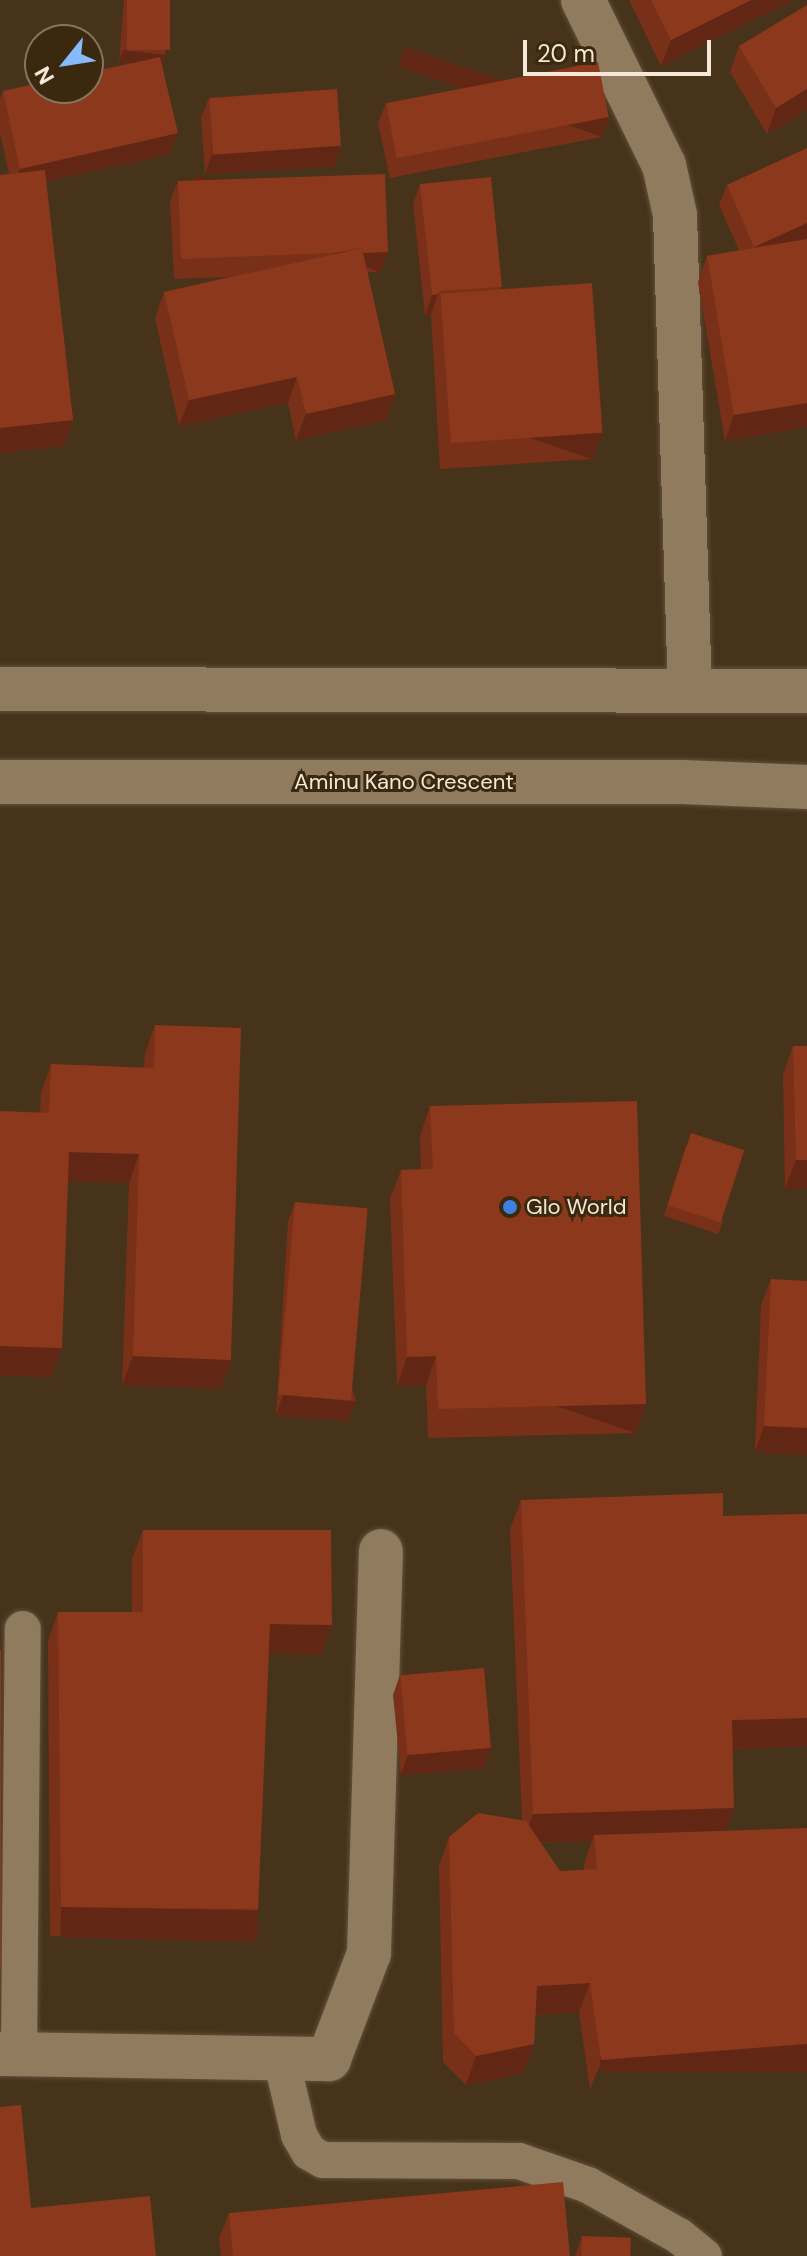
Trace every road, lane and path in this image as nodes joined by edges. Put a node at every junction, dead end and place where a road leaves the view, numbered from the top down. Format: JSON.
{"nodes":[{"id":1,"x":583,"y":0,"type":"edge"},
{"id":2,"x":0,"y":689,"type":"edge"},
{"id":3,"x":690,"y":689,"type":"junction"},
{"id":4,"x":807,"y":691,"type":"edge"},
{"id":5,"x":0,"y":782,"type":"edge"},
{"id":6,"x":807,"y":787,"type":"edge"},
{"id":7,"x":381,"y":1551,"type":"dead end"},
{"id":8,"x":23,"y":1629,"type":"dead end"},
{"id":9,"x":10,"y":2054,"type":"edge"},
{"id":10,"x":281,"y":2058,"type":"junction"},
{"id":11,"x":704,"y":2256,"type":"edge"}],
"edges":[{"from":1,"to":3,"type":"street"},
{"from":2,"to":3,"type":"street"},
{"from":3,"to":4,"type":"street"},
{"from":5,"to":6,"type":"street","name":"Aminu Kano Crescent"},
{"from":7,"to":10,"type":"street"},
{"from":8,"to":9,"type":"lane"},
{"from":9,"to":10,"type":"street"},
{"from":10,"to":11,"type":"lane"}]}
